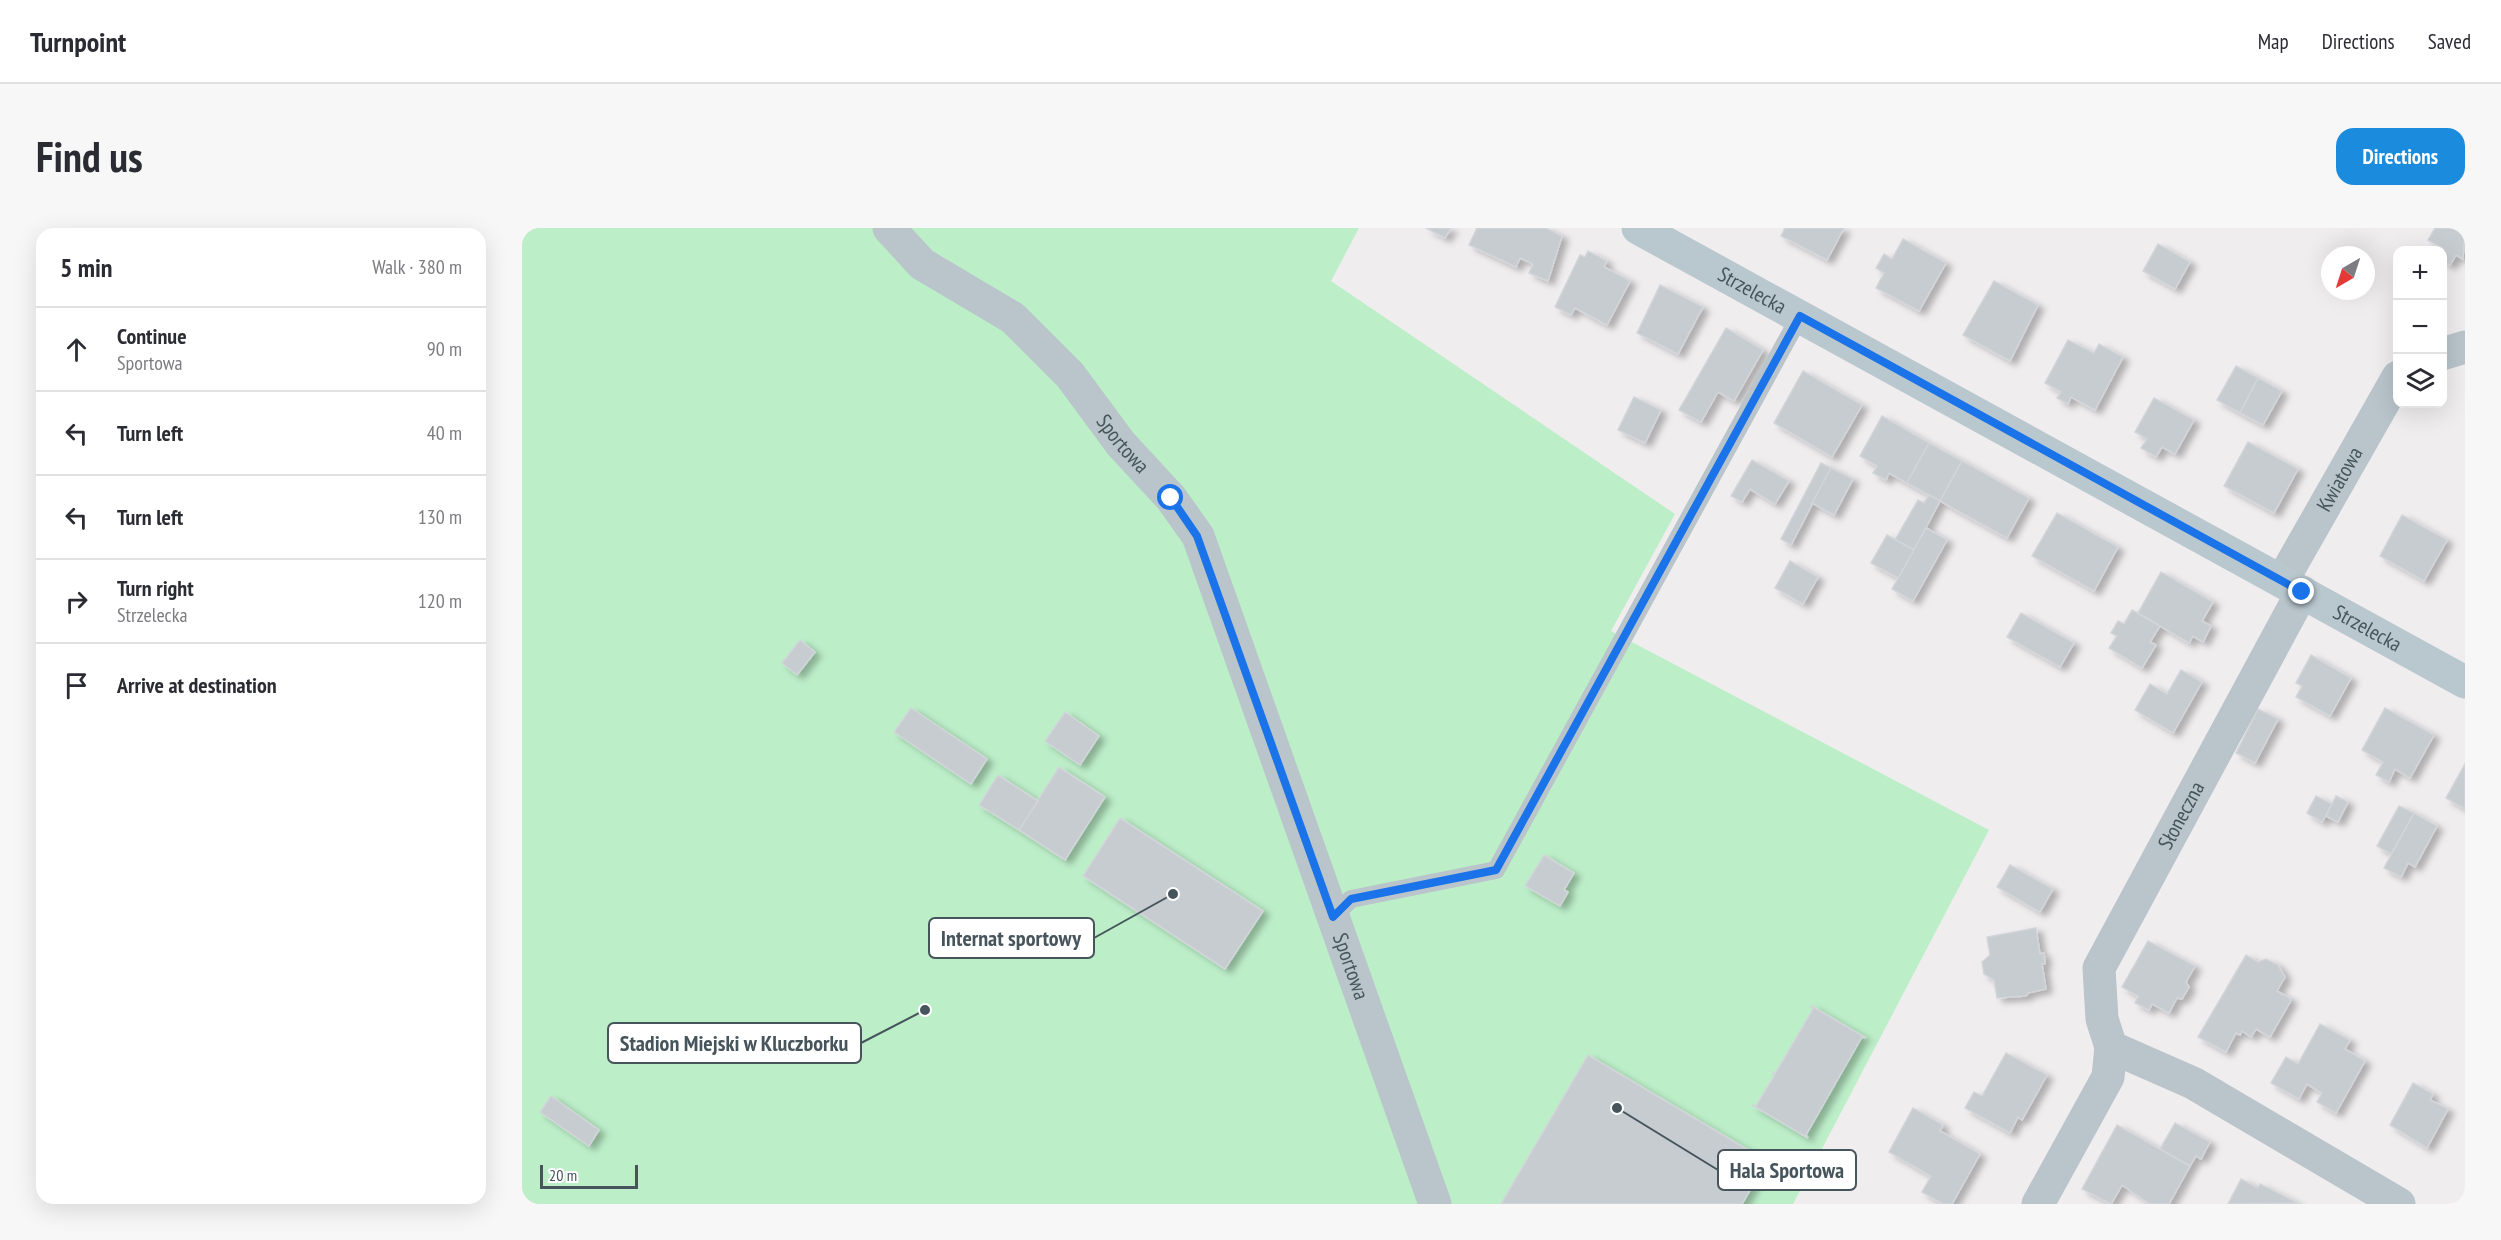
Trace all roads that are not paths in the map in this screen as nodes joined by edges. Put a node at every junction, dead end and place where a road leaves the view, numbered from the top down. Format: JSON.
{"nodes":[{"id":1,"x":889,"y":228,"type":"edge"},
{"id":2,"x":1638,"y":228,"type":"edge"},
{"id":3,"x":1800,"y":316,"type":"junction"},
{"id":4,"x":2465,"y":347,"type":"edge"},
{"id":5,"x":2447,"y":352,"type":"edge"},
{"id":6,"x":2393,"y":385,"type":"edge"},
{"id":7,"x":2292,"y":586,"type":"junction"},
{"id":8,"x":2465,"y":682,"type":"edge"},
{"id":9,"x":1333,"y":917,"type":"junction"},
{"id":10,"x":2111,"y":1047,"type":"junction"},
{"id":11,"x":1435,"y":1204,"type":"edge"},
{"id":12,"x":2038,"y":1204,"type":"edge"},
{"id":13,"x":2399,"y":1204,"type":"edge"}],
"edges":[{"from":1,"to":9,"type":"street","name":"Sportowa"},
{"from":2,"to":3,"type":"street","name":"Strzelecka"},
{"from":3,"to":7,"type":"street","name":"Strzelecka"},
{"from":3,"to":9,"type":"lane"},
{"from":4,"to":5,"type":"street"},
{"from":6,"to":7,"type":"street","name":"Kwiatowa"},
{"from":7,"to":8,"type":"street","name":"Strzelecka"},
{"from":7,"to":10,"type":"street","name":"Słoneczna"},
{"from":9,"to":11,"type":"street","name":"Sportowa"},
{"from":10,"to":12,"type":"street","name":"Słoneczna"},
{"from":10,"to":13,"type":"street"}]}
